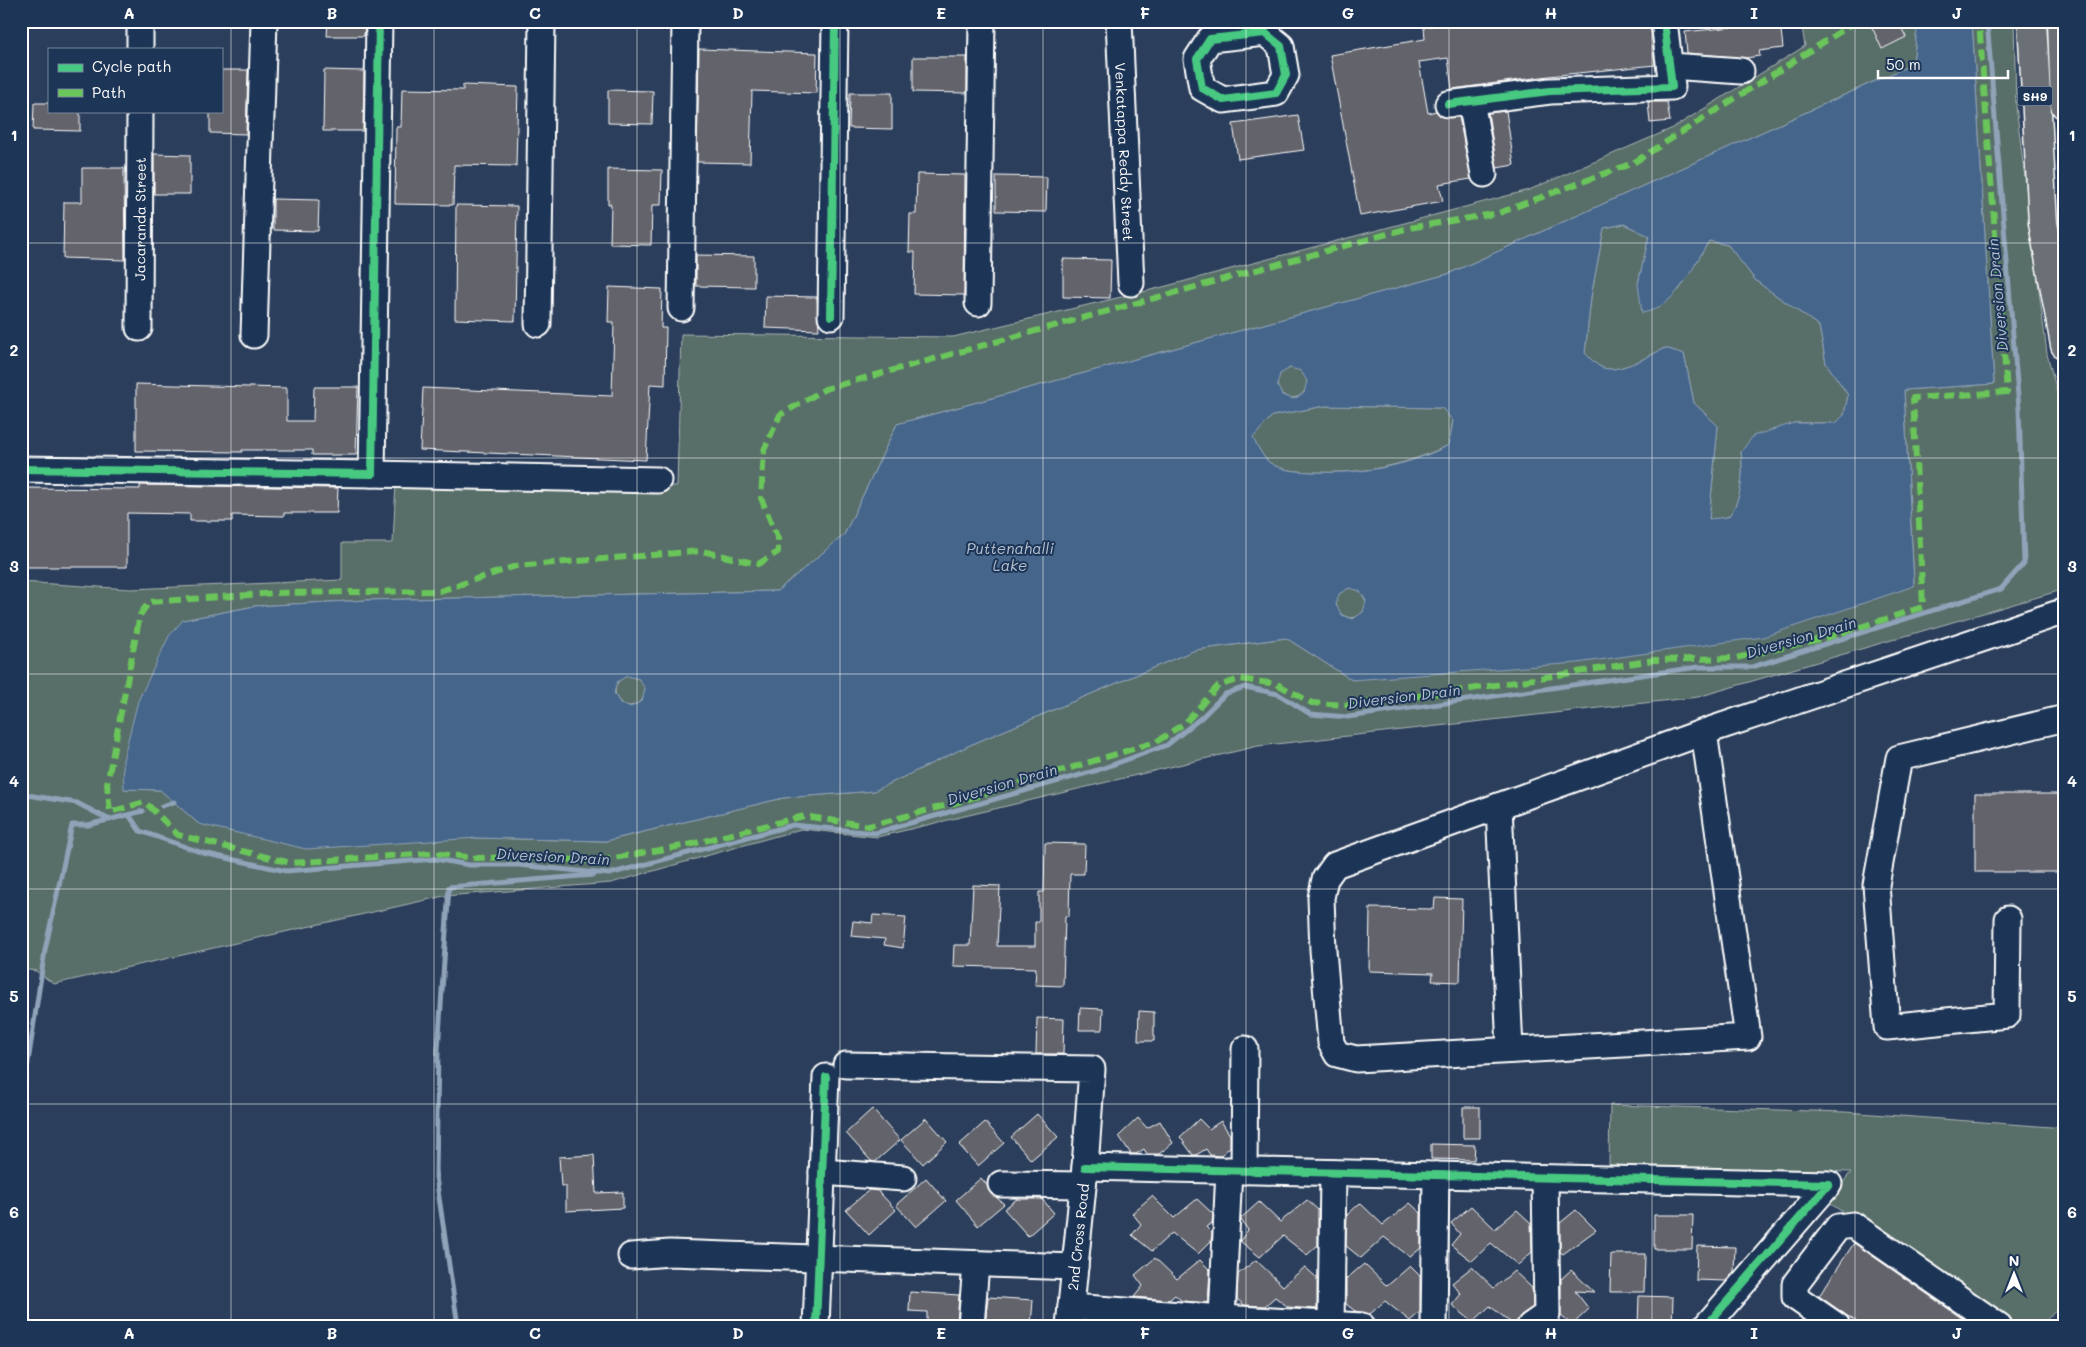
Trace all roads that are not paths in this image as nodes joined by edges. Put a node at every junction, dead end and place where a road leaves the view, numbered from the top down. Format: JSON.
{"nodes":[{"id":1,"x":140,"y":21,"type":"edge"},
{"id":2,"x":264,"y":21,"type":"edge"},
{"id":3,"x":379,"y":21,"type":"edge"},
{"id":4,"x":542,"y":21,"type":"edge"},
{"id":5,"x":685,"y":21,"type":"edge"},
{"id":6,"x":835,"y":21,"type":"edge"},
{"id":7,"x":982,"y":21,"type":"edge"},
{"id":8,"x":1119,"y":21,"type":"edge"},
{"id":9,"x":1664,"y":21,"type":"edge"},
{"id":10,"x":2032,"y":21,"type":"edge"},
{"id":11,"x":2062,"y":21,"type":"edge"},
{"id":12,"x":140,"y":48,"type":"edge"},
{"id":13,"x":1670,"y":66,"type":"junction"},
{"id":14,"x":1741,"y":71,"type":"dead end"},
{"id":15,"x":2065,"y":105,"type":"edge"},
{"id":16,"x":140,"y":112,"type":"edge"},
{"id":17,"x":1484,"y":174,"type":"dead end"},
{"id":18,"x":1131,"y":284,"type":"dead end"},
{"id":19,"x":978,"y":303,"type":"dead end"},
{"id":20,"x":681,"y":308,"type":"dead end"},
{"id":21,"x":831,"y":316,"type":"dead end"},
{"id":22,"x":538,"y":324,"type":"dead end"},
{"id":23,"x":139,"y":328,"type":"dead end"},
{"id":24,"x":254,"y":335,"type":"dead end"},
{"id":25,"x":2065,"y":345,"type":"edge"},
{"id":26,"x":21,"y":469,"type":"edge"},
{"id":27,"x":372,"y":474,"type":"junction"},
{"id":28,"x":658,"y":480,"type":"dead end"},
{"id":29,"x":2065,"y":610,"type":"edge"},
{"id":30,"x":2065,"y":718,"type":"edge"},
{"id":31,"x":1704,"y":732,"type":"junction"},
{"id":32,"x":1499,"y":806,"type":"junction"},
{"id":33,"x":2008,"y":919,"type":"dead end"},
{"id":34,"x":1245,"y":1049,"type":"dead end"},
{"id":35,"x":1510,"y":1050,"type":"junction"},
{"id":36,"x":1237,"y":1171,"type":"junction"},
{"id":37,"x":822,"y":1172,"type":"junction"},
{"id":38,"x":1333,"y":1173,"type":"junction"},
{"id":39,"x":1436,"y":1175,"type":"junction"},
{"id":40,"x":1084,"y":1176,"type":"junction"},
{"id":41,"x":903,"y":1178,"type":"dead end"},
{"id":42,"x":1545,"y":1178,"type":"junction"},
{"id":43,"x":1001,"y":1184,"type":"dead end"},
{"id":44,"x":631,"y":1256,"type":"dead end"},
{"id":45,"x":818,"y":1259,"type":"junction"},
{"id":46,"x":976,"y":1264,"type":"junction"},
{"id":47,"x":1075,"y":1267,"type":"junction"},
{"id":48,"x":1070,"y":1316,"type":"edge"},
{"id":49,"x":1222,"y":1318,"type":"junction"},
{"id":50,"x":816,"y":1326,"type":"edge"},
{"id":51,"x":971,"y":1326,"type":"edge"},
{"id":52,"x":1331,"y":1326,"type":"edge"},
{"id":53,"x":1362,"y":1326,"type":"edge"},
{"id":54,"x":1434,"y":1326,"type":"edge"},
{"id":55,"x":1530,"y":1326,"type":"edge"},
{"id":56,"x":1706,"y":1326,"type":"edge"},
{"id":57,"x":1837,"y":1326,"type":"edge"},
{"id":58,"x":1999,"y":1326,"type":"edge"}],
"edges":[{"from":1,"to":12,"type":"street"},
{"from":2,"to":24,"type":"street"},
{"from":3,"to":27,"type":"street"},
{"from":4,"to":22,"type":"street"},
{"from":5,"to":20,"type":"street"},
{"from":6,"to":21,"type":"street"},
{"from":7,"to":19,"type":"street"},
{"from":8,"to":18,"type":"street","name":"Venkatappa Reddy Street"},
{"from":9,"to":13,"type":"street"},
{"from":10,"to":25,"type":"main road","number":"SH9"},
{"from":11,"to":15,"type":"main road","number":"SH9"},
{"from":13,"to":14,"type":"street"},
{"from":13,"to":17,"type":"street"},
{"from":16,"to":23,"type":"street","name":"Jacaranda Street"},
{"from":26,"to":27,"type":"street"},
{"from":27,"to":28,"type":"street"},
{"from":29,"to":31,"type":"street"},
{"from":30,"to":33,"type":"street"},
{"from":31,"to":32,"type":"street"},
{"from":31,"to":35,"type":"street"},
{"from":32,"to":35,"type":"street"},
{"from":32,"to":35,"type":"street"},
{"from":34,"to":36,"type":"street"},
{"from":36,"to":38,"type":"street"},
{"from":36,"to":40,"type":"street"},
{"from":36,"to":49,"type":"street"},
{"from":37,"to":40,"type":"street","name":"2nd Cross Road"},
{"from":37,"to":41,"type":"street"},
{"from":37,"to":45,"type":"street"},
{"from":38,"to":39,"type":"street"},
{"from":38,"to":52,"type":"street"},
{"from":39,"to":42,"type":"street"},
{"from":39,"to":54,"type":"street"},
{"from":40,"to":43,"type":"street"},
{"from":40,"to":47,"type":"street","name":"2nd Cross Road"},
{"from":42,"to":55,"type":"street"},
{"from":42,"to":56,"type":"street"},
{"from":44,"to":45,"type":"street"},
{"from":45,"to":46,"type":"street"},
{"from":45,"to":50,"type":"street"},
{"from":46,"to":47,"type":"street"},
{"from":46,"to":51,"type":"street"},
{"from":47,"to":48,"type":"street","name":"2nd Cross Road"},
{"from":48,"to":49,"type":"street"},
{"from":49,"to":52,"type":"street"},
{"from":52,"to":53,"type":"street"},
{"from":57,"to":58,"type":"street"}]}
